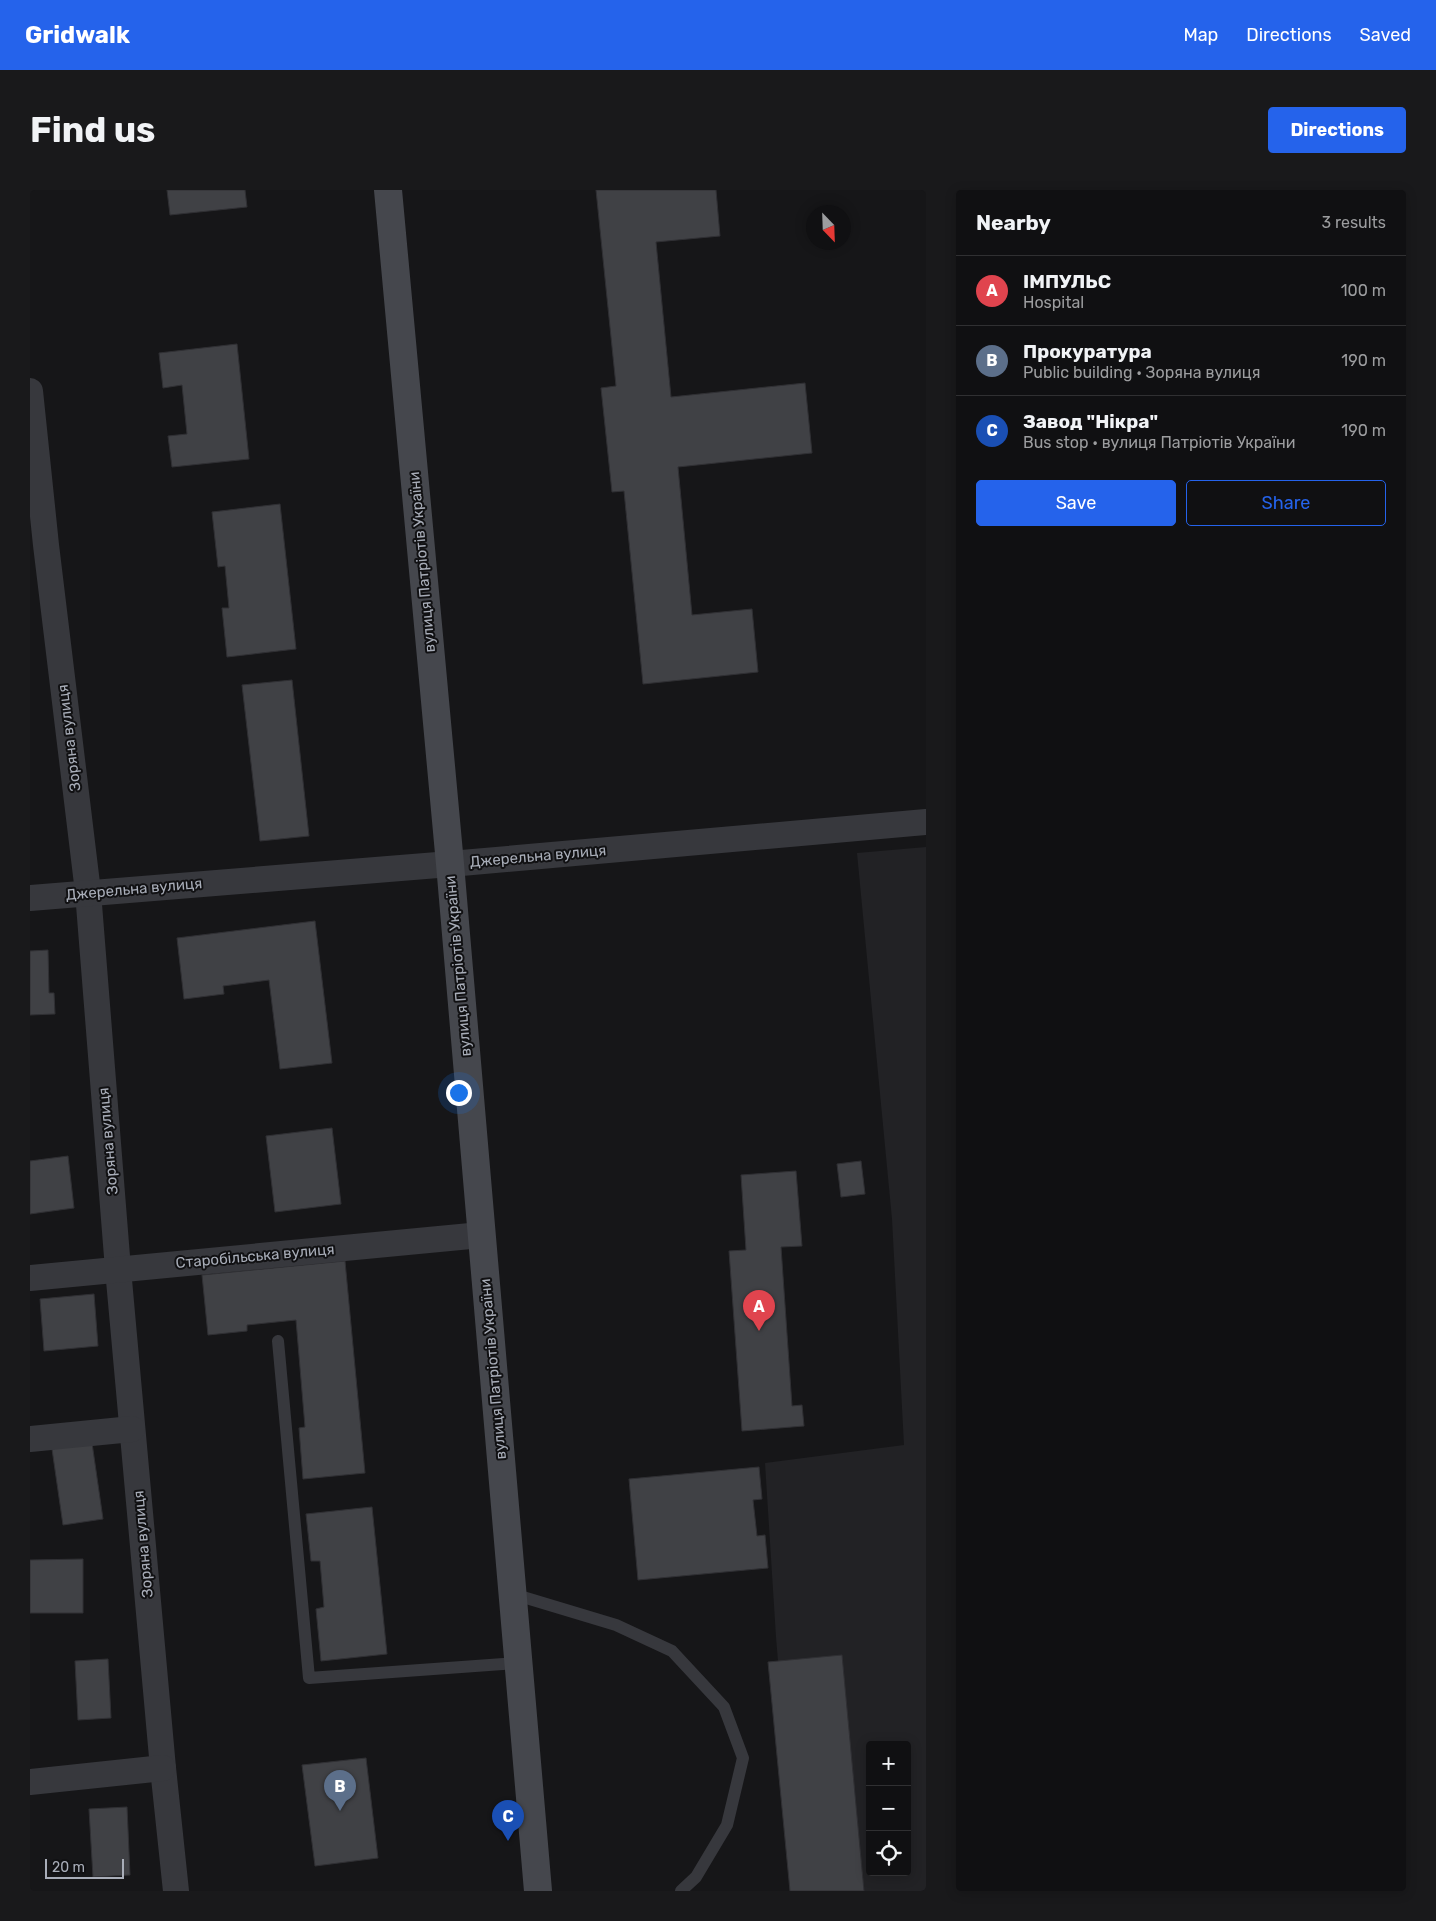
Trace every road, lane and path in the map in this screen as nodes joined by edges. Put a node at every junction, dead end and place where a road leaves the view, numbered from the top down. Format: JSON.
{"nodes":[{"id":1,"x":388,"y":190,"type":"edge"},
{"id":2,"x":30,"y":391,"type":"edge"},
{"id":3,"x":38,"y":546,"type":"edge"},
{"id":4,"x":926,"y":822,"type":"edge"},
{"id":5,"x":450,"y":864,"type":"junction"},
{"id":6,"x":88,"y":892,"type":"junction"},
{"id":7,"x":30,"y":898,"type":"edge"},
{"id":8,"x":481,"y":1236,"type":"junction"},
{"id":9,"x":118,"y":1269,"type":"junction"},
{"id":10,"x":30,"y":1278,"type":"edge"},
{"id":11,"x":278,"y":1341,"type":"dead end"},
{"id":12,"x":132,"y":1429,"type":"junction"},
{"id":13,"x":30,"y":1439,"type":"edge"},
{"id":14,"x":512,"y":1594,"type":"junction"},
{"id":15,"x":518,"y":1663,"type":"junction"},
{"id":16,"x":163,"y":1768,"type":"junction"},
{"id":17,"x":30,"y":1782,"type":"edge"},
{"id":18,"x":176,"y":1891,"type":"edge"},
{"id":19,"x":538,"y":1891,"type":"edge"},
{"id":20,"x":681,"y":1891,"type":"edge"}],
"edges":[{"from":1,"to":5,"type":"main road","name":"вулиця Патріотів України"},
{"from":2,"to":3,"type":"street","name":"Зоряна вулиця"},
{"from":3,"to":6,"type":"street","name":"Зоряна вулиця"},
{"from":4,"to":5,"type":"street","name":"Джерельна вулиця"},
{"from":5,"to":6,"type":"street","name":"Джерельна вулиця"},
{"from":5,"to":8,"type":"main road","name":"вулиця Патріотів України"},
{"from":6,"to":7,"type":"street","name":"Джерельна вулиця"},
{"from":6,"to":9,"type":"street","name":"Зоряна вулиця"},
{"from":8,"to":9,"type":"street","name":"Старобільська вулиця"},
{"from":8,"to":14,"type":"main road","name":"вулиця Патріотів України"},
{"from":9,"to":10,"type":"street","name":"Старобільська вулиця"},
{"from":9,"to":12,"type":"street","name":"Зоряна вулиця"},
{"from":11,"to":15,"type":"lane"},
{"from":12,"to":13,"type":"street"},
{"from":12,"to":16,"type":"street","name":"Зоряна вулиця"},
{"from":14,"to":15,"type":"main road","name":"вулиця Патріотів України"},
{"from":14,"to":20,"type":"lane"},
{"from":15,"to":19,"type":"main road","name":"вулиця Патріотів України"},
{"from":16,"to":17,"type":"street"},
{"from":16,"to":18,"type":"street","name":"Зоряна вулиця"}]}
